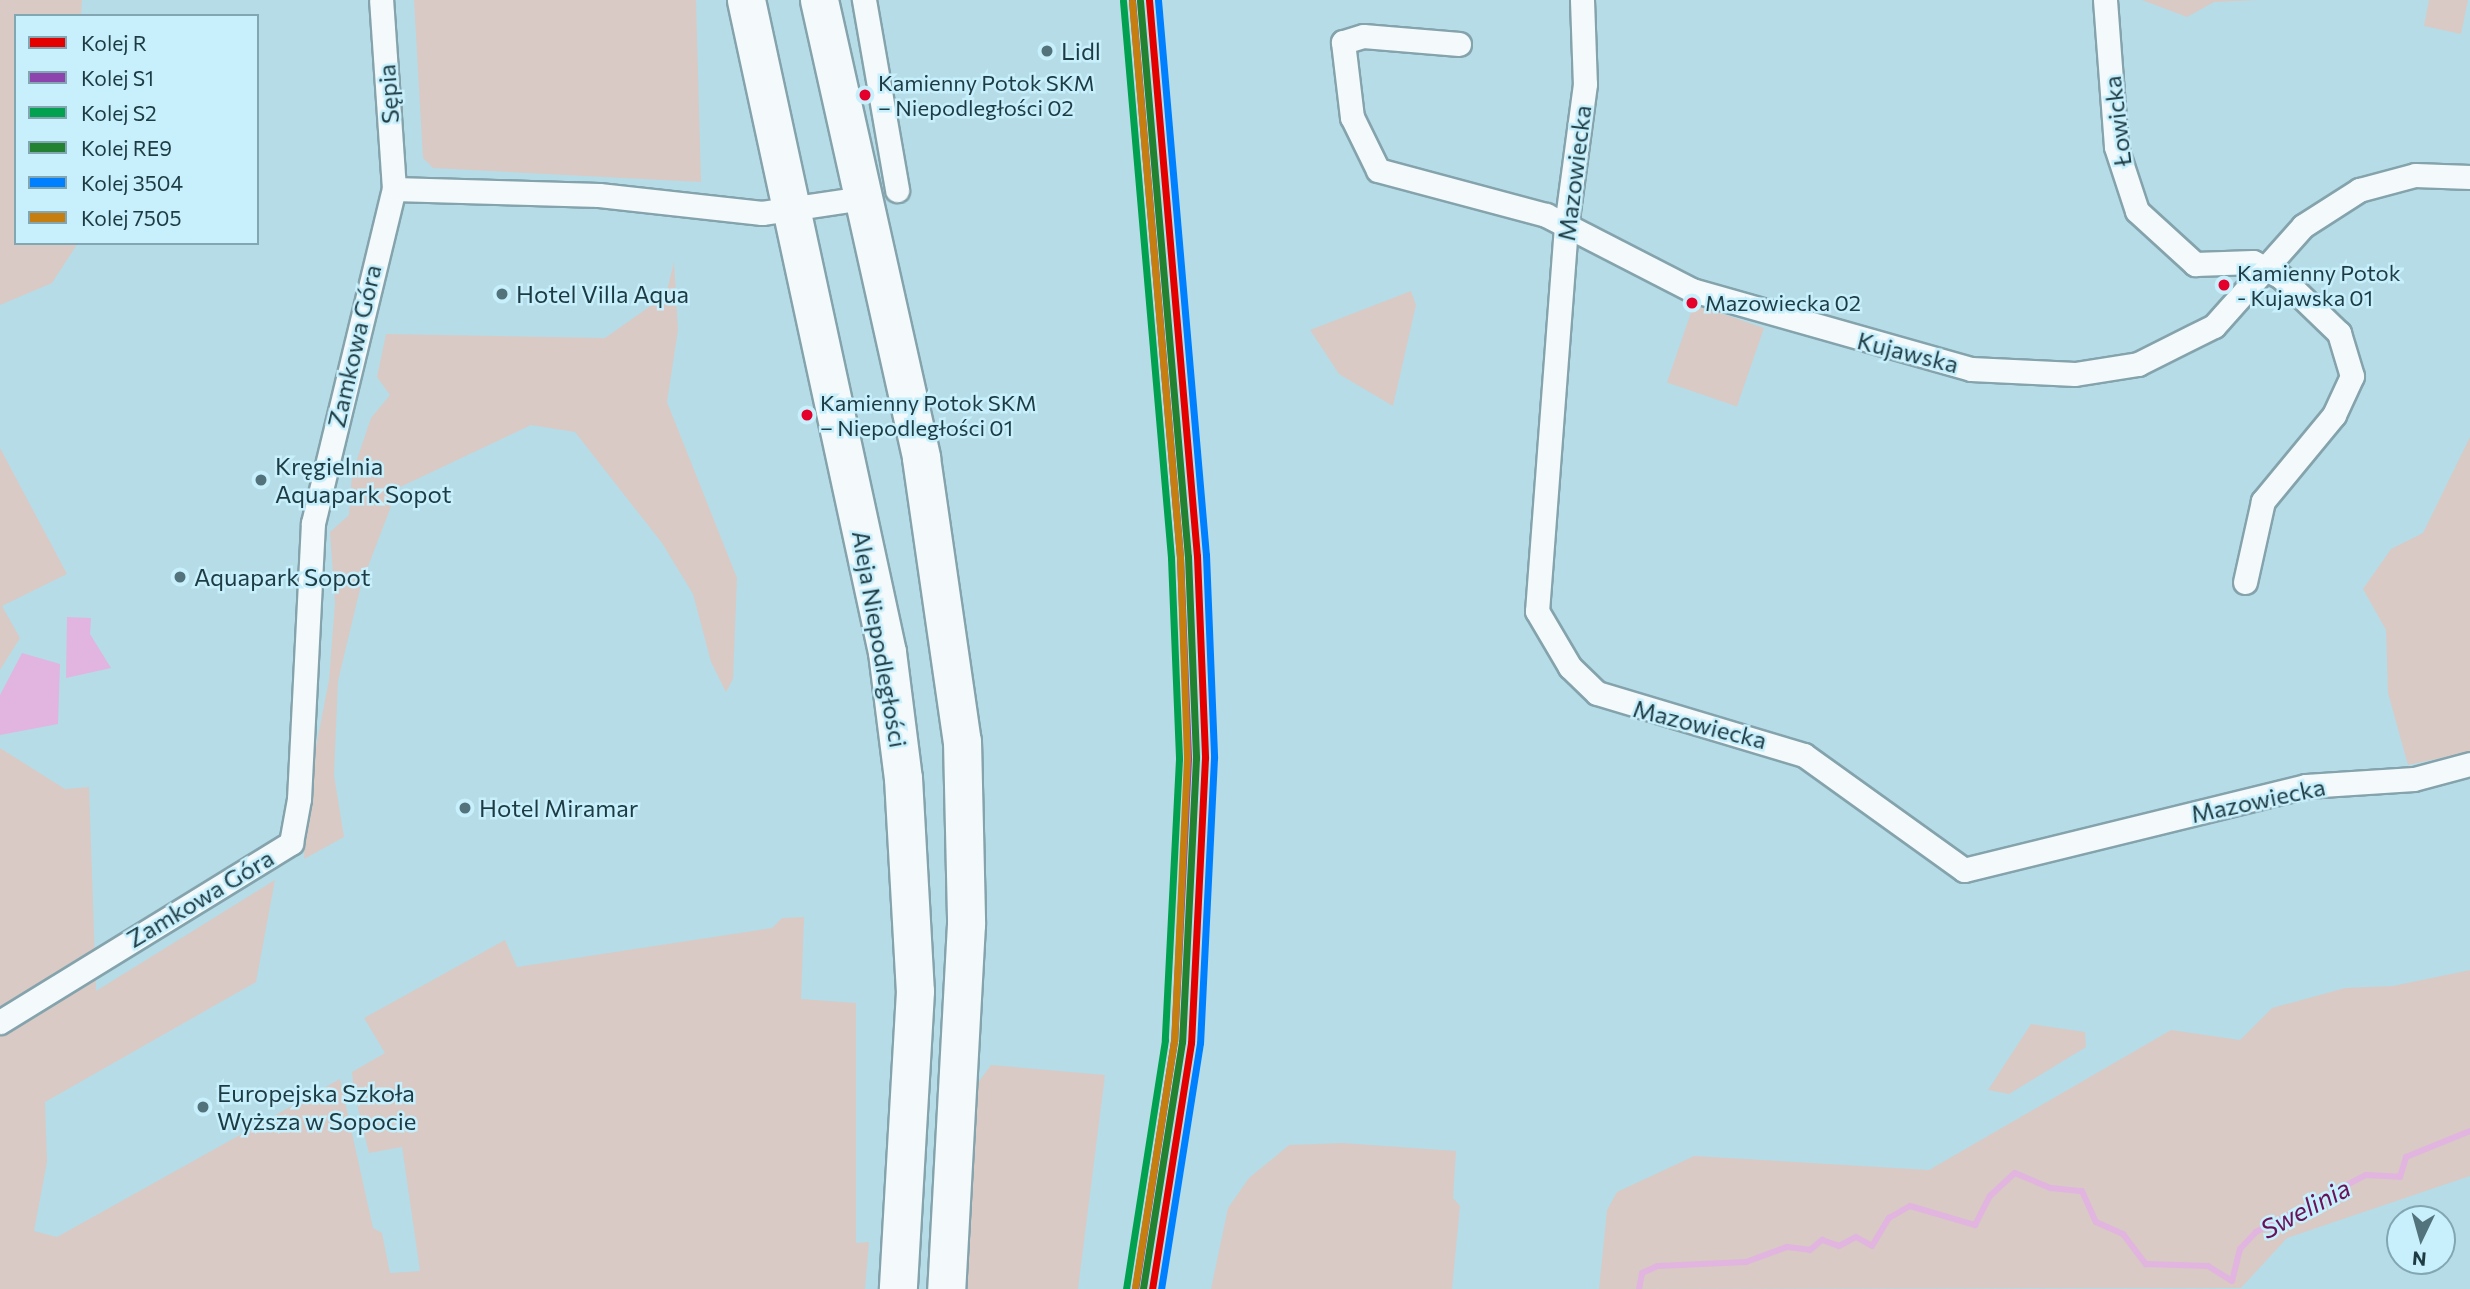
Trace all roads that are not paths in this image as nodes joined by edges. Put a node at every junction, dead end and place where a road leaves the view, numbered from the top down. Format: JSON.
{"nodes":[{"id":1,"x":381,"y":0,"type":"edge"},
{"id":2,"x":746,"y":0,"type":"edge"},
{"id":3,"x":818,"y":0,"type":"edge"},
{"id":4,"x":864,"y":0,"type":"edge"},
{"id":5,"x":1582,"y":0,"type":"edge"},
{"id":6,"x":2106,"y":1,"type":"edge"},
{"id":7,"x":1459,"y":44,"type":"dead end"},
{"id":8,"x":2470,"y":177,"type":"edge"},
{"id":9,"x":394,"y":189,"type":"junction"},
{"id":10,"x":881,"y":194,"type":"junction"},
{"id":11,"x":791,"y":213,"type":"junction"},
{"id":12,"x":1566,"y":226,"type":"junction"},
{"id":13,"x":2268,"y":270,"type":"junction"},
{"id":14,"x":2245,"y":582,"type":"dead end"},
{"id":15,"x":2470,"y":764,"type":"edge"},
{"id":16,"x":0,"y":1022,"type":"edge"},
{"id":17,"x":898,"y":1289,"type":"edge"},
{"id":18,"x":946,"y":1289,"type":"edge"}],
"edges":[{"from":1,"to":9,"type":"street","name":"Sępia"},
{"from":2,"to":11,"type":"main road","name":"Aleja Niepodległości"},
{"from":3,"to":10,"type":"main road"},
{"from":4,"to":10,"type":"street"},
{"from":5,"to":12,"type":"street","name":"Mazowiecka"},
{"from":6,"to":13,"type":"street","name":"Łowicka"},
{"from":7,"to":12,"type":"street","name":"Kujawska"},
{"from":8,"to":13,"type":"street","name":"Kujawska"},
{"from":9,"to":11,"type":"street"},
{"from":9,"to":16,"type":"street","name":"Zamkowa Góra"},
{"from":10,"to":11,"type":"street"},
{"from":10,"to":18,"type":"main road"},
{"from":11,"to":17,"type":"main road","name":"Aleja Niepodległości"},
{"from":12,"to":13,"type":"street","name":"Kujawska"},
{"from":12,"to":15,"type":"street","name":"Mazowiecka"},
{"from":13,"to":14,"type":"street"}]}
